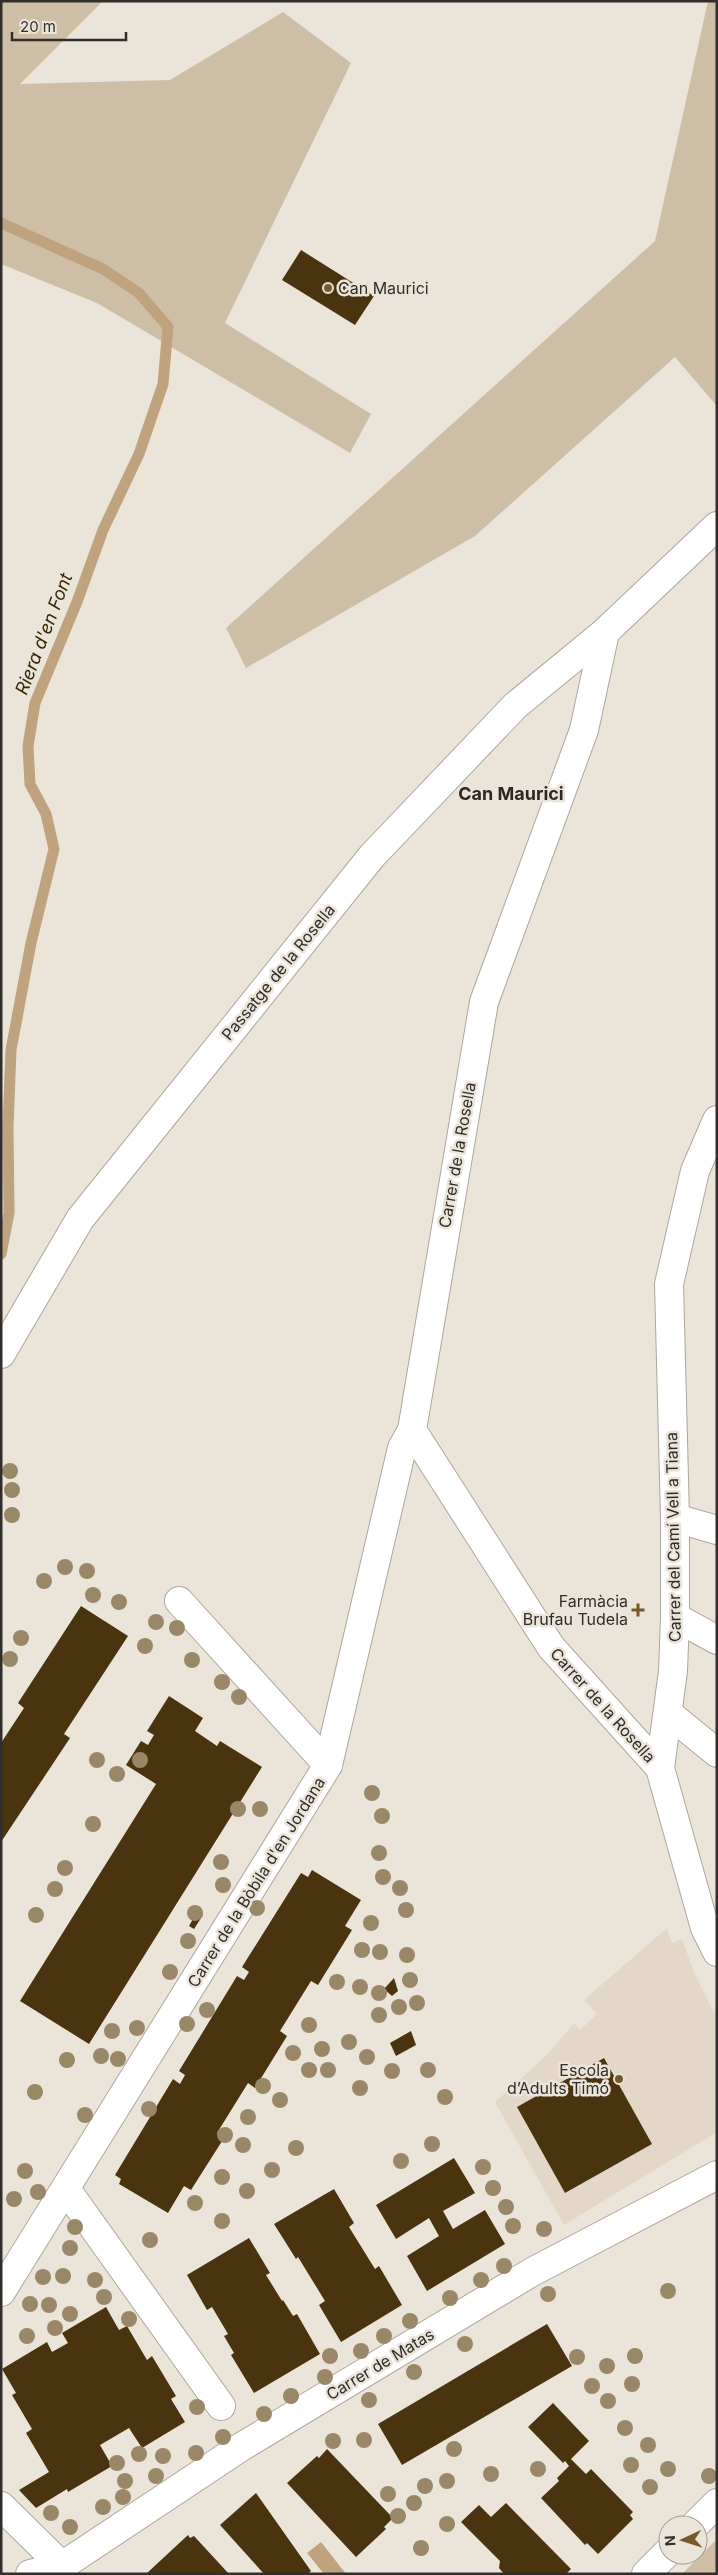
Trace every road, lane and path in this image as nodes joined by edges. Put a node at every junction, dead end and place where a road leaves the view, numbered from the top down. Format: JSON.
{"nodes":[{"id":1,"x":717,"y":526,"type":"edge"},
{"id":2,"x":605,"y":632,"type":"junction"},
{"id":3,"x":717,"y":1120,"type":"edge"},
{"id":4,"x":1,"y":1354,"type":"edge"},
{"id":5,"x":412,"y":1430,"type":"junction"},
{"id":6,"x":676,"y":1518,"type":"junction"},
{"id":7,"x":717,"y":1530,"type":"edge"},
{"id":8,"x":179,"y":1601,"type":"dead end"},
{"id":9,"x":675,"y":1617,"type":"junction"},
{"id":10,"x":717,"y":1640,"type":"edge"},
{"id":11,"x":668,"y":1713,"type":"junction"},
{"id":12,"x":717,"y":1753,"type":"edge"},
{"id":13,"x":328,"y":1765,"type":"junction"},
{"id":14,"x":660,"y":1768,"type":"junction"},
{"id":15,"x":717,"y":1952,"type":"edge"},
{"id":16,"x":717,"y":2175,"type":"edge"},
{"id":17,"x":66,"y":2189,"type":"junction"},
{"id":18,"x":1,"y":2292,"type":"edge"},
{"id":19,"x":221,"y":2406,"type":"dead end"},
{"id":20,"x":717,"y":2503,"type":"edge"},
{"id":21,"x":1,"y":2506,"type":"edge"},
{"id":22,"x":705,"y":2515,"type":"edge"},
{"id":23,"x":658,"y":2562,"type":"edge"},
{"id":24,"x":60,"y":2570,"type":"edge"},
{"id":25,"x":30,"y":2574,"type":"edge"},
{"id":26,"x":646,"y":2574,"type":"edge"}],
"edges":[{"from":1,"to":2,"type":"street"},
{"from":2,"to":4,"type":"street","name":"Passatge de la Rosella"},
{"from":2,"to":5,"type":"street","name":"Carrer de la Rosella"},
{"from":3,"to":6,"type":"street","name":"Carrer del Camí Vell a Tiana"},
{"from":5,"to":13,"type":"street","name":"Carrer de la Bòbila d'en Jordana"},
{"from":5,"to":14,"type":"street","name":"Carrer de la Rosella"},
{"from":6,"to":7,"type":"street"},
{"from":6,"to":9,"type":"street","name":"Carrer del Camí Vell a Tiana"},
{"from":8,"to":13,"type":"street"},
{"from":9,"to":10,"type":"street"},
{"from":9,"to":11,"type":"street","name":"Carrer del Camí Vell a Tiana"},
{"from":11,"to":12,"type":"street"},
{"from":11,"to":14,"type":"street","name":"Carrer del Camí Vell a Tiana"},
{"from":13,"to":17,"type":"street","name":"Carrer de la Bòbila d'en Jordana"},
{"from":14,"to":15,"type":"street","name":"Carrer del Camí Vell a Tiana"},
{"from":16,"to":24,"type":"street","name":"Carrer de Matas"},
{"from":17,"to":18,"type":"street","name":"Carrer de la Bòbila d'en Jordana"},
{"from":17,"to":19,"type":"street"},
{"from":20,"to":22,"type":"street"},
{"from":21,"to":24,"type":"street"},
{"from":23,"to":26,"type":"street"},
{"from":24,"to":25,"type":"street","name":"Carrer de Matas"}]}
